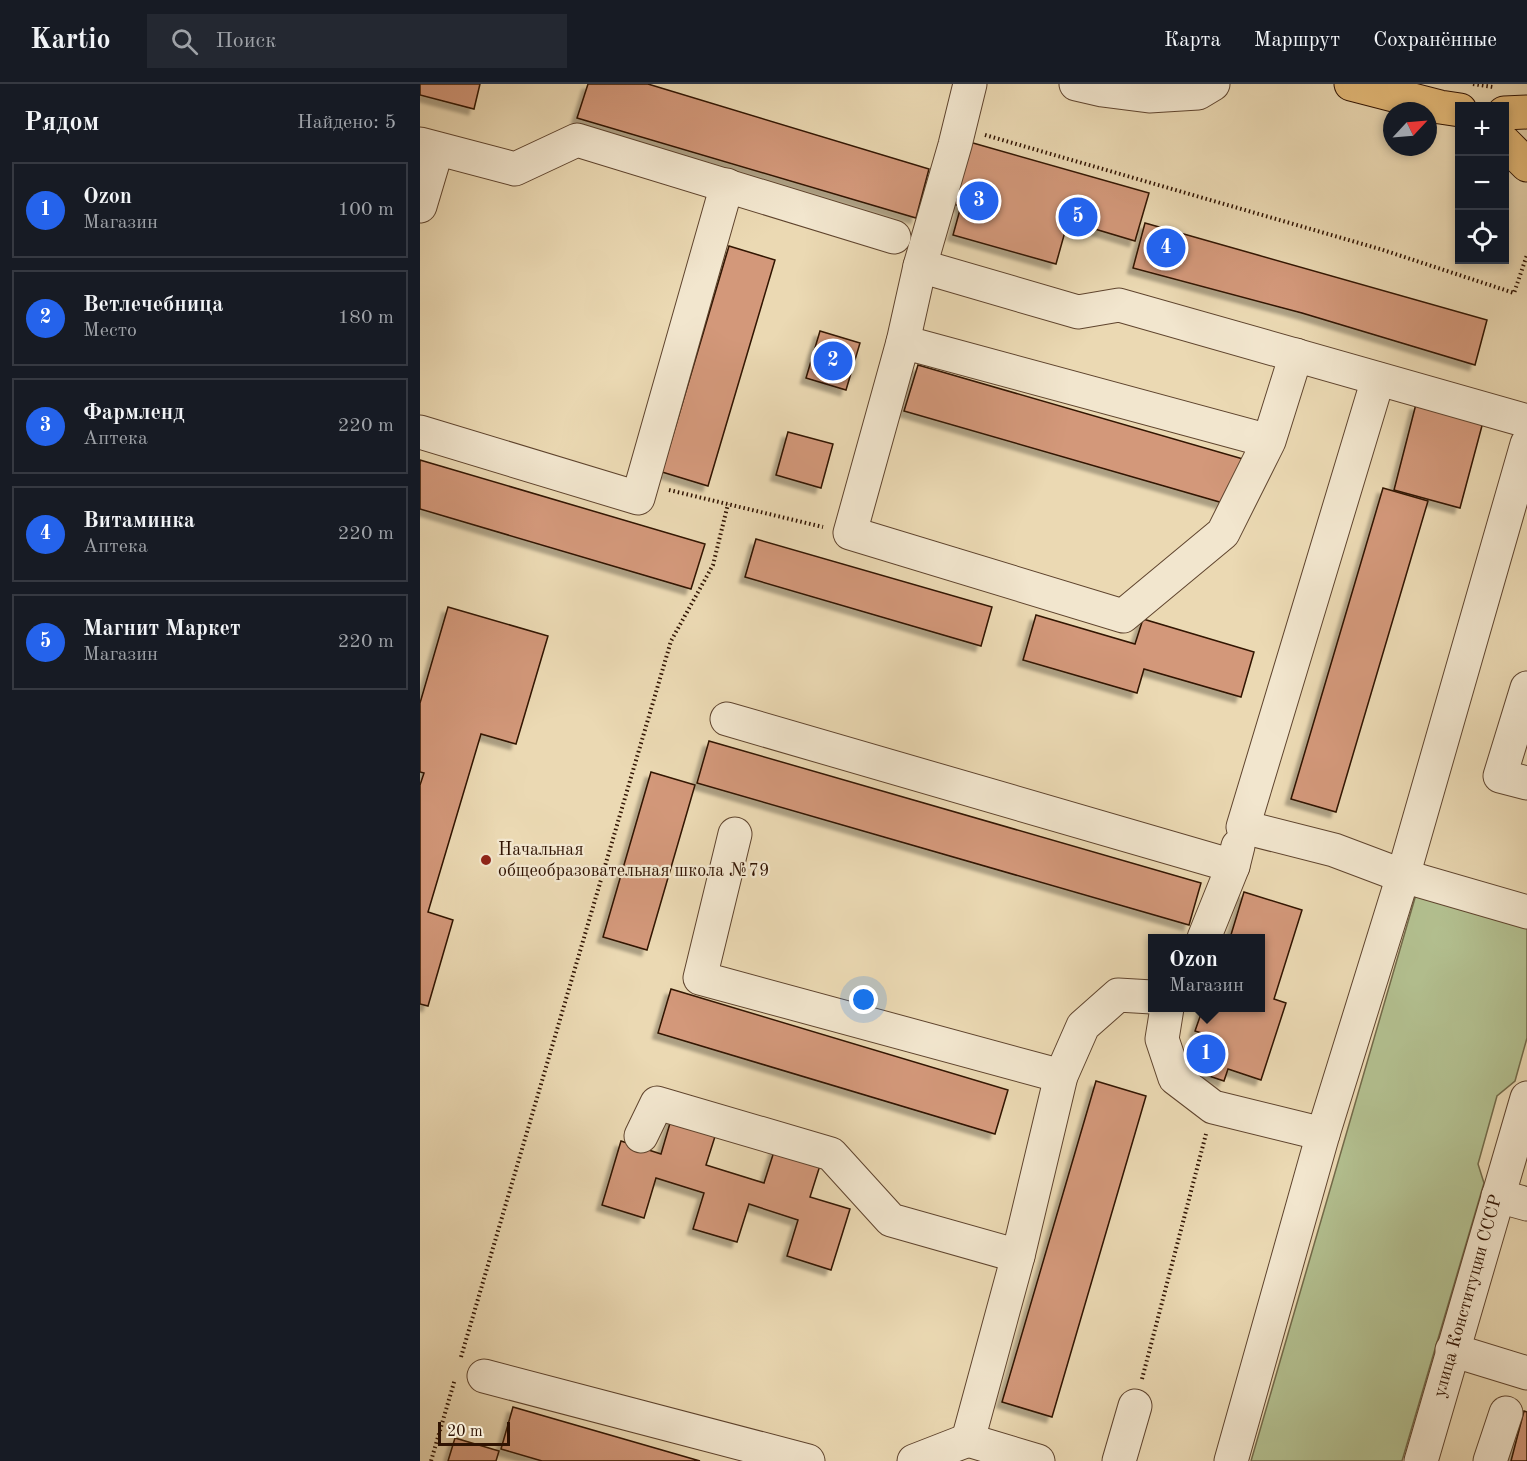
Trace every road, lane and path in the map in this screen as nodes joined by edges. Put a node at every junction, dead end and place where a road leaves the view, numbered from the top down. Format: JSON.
{"nodes":[{"id":1,"x":970,"y":84,"type":"edge"},
{"id":2,"x":1076,"y":84,"type":"edge"},
{"id":3,"x":1213,"y":84,"type":"edge"},
{"id":4,"x":1351,"y":84,"type":"edge"},
{"id":5,"x":1453,"y":111,"type":"edge"},
{"id":6,"x":1527,"y":112,"type":"edge"},
{"id":7,"x":1509,"y":113,"type":"edge"},
{"id":8,"x":959,"y":127,"type":"junction"},
{"id":9,"x":428,"y":146,"type":"edge"},
{"id":10,"x":1509,"y":147,"type":"edge"},
{"id":11,"x":1527,"y":165,"type":"edge"},
{"id":12,"x":727,"y":185,"type":"junction"},
{"id":13,"x":420,"y":206,"type":"edge"},
{"id":14,"x":894,"y":237,"type":"dead end"},
{"id":15,"x":1527,"y":255,"type":"edge"},
{"id":16,"x":920,"y":266,"type":"junction"},
{"id":17,"x":903,"y":342,"type":"junction"},
{"id":18,"x":1296,"y":355,"type":"junction"},
{"id":19,"x":1378,"y":379,"type":"junction"},
{"id":20,"x":1527,"y":421,"type":"edge"},
{"id":21,"x":420,"y":432,"type":"edge"},
{"id":22,"x":1269,"y":441,"type":"junction"},
{"id":23,"x":1527,"y":444,"type":"edge"},
{"id":24,"x":642,"y":484,"type":"junction"},
{"id":25,"x":728,"y":504,"type":"junction"},
{"id":26,"x":850,"y":533,"type":"junction"},
{"id":27,"x":1527,"y":688,"type":"edge"},
{"id":28,"x":727,"y":719,"type":"dead end"},
{"id":29,"x":1527,"y":783,"type":"edge"},
{"id":30,"x":1243,"y":827,"type":"junction"},
{"id":31,"x":735,"y":834,"type":"dead end"},
{"id":32,"x":1233,"y":866,"type":"junction"},
{"id":33,"x":1403,"y":876,"type":"junction"},
{"id":34,"x":1527,"y":912,"type":"edge"},
{"id":35,"x":1206,"y":934,"type":"edge"},
{"id":36,"x":1148,"y":997,"type":"edge"},
{"id":37,"x":1166,"y":1012,"type":"edge"},
{"id":38,"x":1061,"y":1076,"type":"junction"},
{"id":39,"x":1527,"y":1098,"type":"edge"},
{"id":40,"x":1213,"y":1107,"type":"junction"},
{"id":41,"x":1323,"y":1134,"type":"junction"},
{"id":42,"x":640,"y":1136,"type":"dead end"},
{"id":43,"x":1512,"y":1200,"type":"edge"},
{"id":44,"x":1018,"y":1256,"type":"junction"},
{"id":45,"x":1452,"y":1350,"type":"junction"},
{"id":46,"x":467,"y":1367,"type":"junction"},
{"id":47,"x":1527,"y":1373,"type":"edge"},
{"id":48,"x":1135,"y":1406,"type":"joint"},
{"id":49,"x":1506,"y":1413,"type":"dead end"},
{"id":50,"x":968,"y":1440,"type":"junction"},
{"id":51,"x":431,"y":1461,"type":"edge"},
{"id":52,"x":808,"y":1461,"type":"edge"},
{"id":53,"x":914,"y":1461,"type":"edge"},
{"id":54,"x":1038,"y":1461,"type":"edge"},
{"id":55,"x":1119,"y":1461,"type":"edge"},
{"id":56,"x":1231,"y":1461,"type":"edge"},
{"id":57,"x":1421,"y":1461,"type":"edge"},
{"id":58,"x":1490,"y":1461,"type":"edge"}],
"edges":[{"from":1,"to":8,"type":"street"},
{"from":2,"to":3,"type":"street"},
{"from":4,"to":5,"type":"main road"},
{"from":6,"to":7,"type":"main road"},
{"from":8,"to":15,"type":"path"},
{"from":8,"to":16,"type":"street"},
{"from":9,"to":12,"type":"street"},
{"from":9,"to":13,"type":"street"},
{"from":10,"to":11,"type":"main road"},
{"from":12,"to":14,"type":"street"},
{"from":12,"to":24,"type":"street"},
{"from":16,"to":17,"type":"street"},
{"from":16,"to":18,"type":"street"},
{"from":17,"to":22,"type":"street"},
{"from":17,"to":26,"type":"street"},
{"from":18,"to":19,"type":"street"},
{"from":18,"to":22,"type":"street"},
{"from":19,"to":20,"type":"street"},
{"from":19,"to":30,"type":"street"},
{"from":21,"to":24,"type":"street"},
{"from":22,"to":26,"type":"street"},
{"from":23,"to":33,"type":"street"},
{"from":24,"to":25,"type":"path"},
{"from":25,"to":26,"type":"path"},
{"from":25,"to":46,"type":"path"},
{"from":27,"to":29,"type":"street"},
{"from":28,"to":32,"type":"street"},
{"from":30,"to":32,"type":"street"},
{"from":30,"to":33,"type":"street"},
{"from":31,"to":38,"type":"street"},
{"from":32,"to":35,"type":"street"},
{"from":33,"to":34,"type":"street"},
{"from":33,"to":41,"type":"street"},
{"from":36,"to":38,"type":"street"},
{"from":37,"to":40,"type":"street"},
{"from":38,"to":44,"type":"street"},
{"from":39,"to":43,"type":"street","name":"улица Конституции СССР"},
{"from":40,"to":41,"type":"street"},
{"from":40,"to":48,"type":"path"},
{"from":41,"to":56,"type":"street"},
{"from":42,"to":44,"type":"street"},
{"from":43,"to":45,"type":"street","name":"улица Конституции СССР"},
{"from":44,"to":50,"type":"street"},
{"from":45,"to":47,"type":"street"},
{"from":45,"to":57,"type":"street","name":"улица Конституции СССР"},
{"from":46,"to":51,"type":"path"},
{"from":46,"to":52,"type":"street"},
{"from":48,"to":55,"type":"street"},
{"from":49,"to":58,"type":"street"},
{"from":50,"to":53,"type":"street"},
{"from":50,"to":54,"type":"street"}]}
